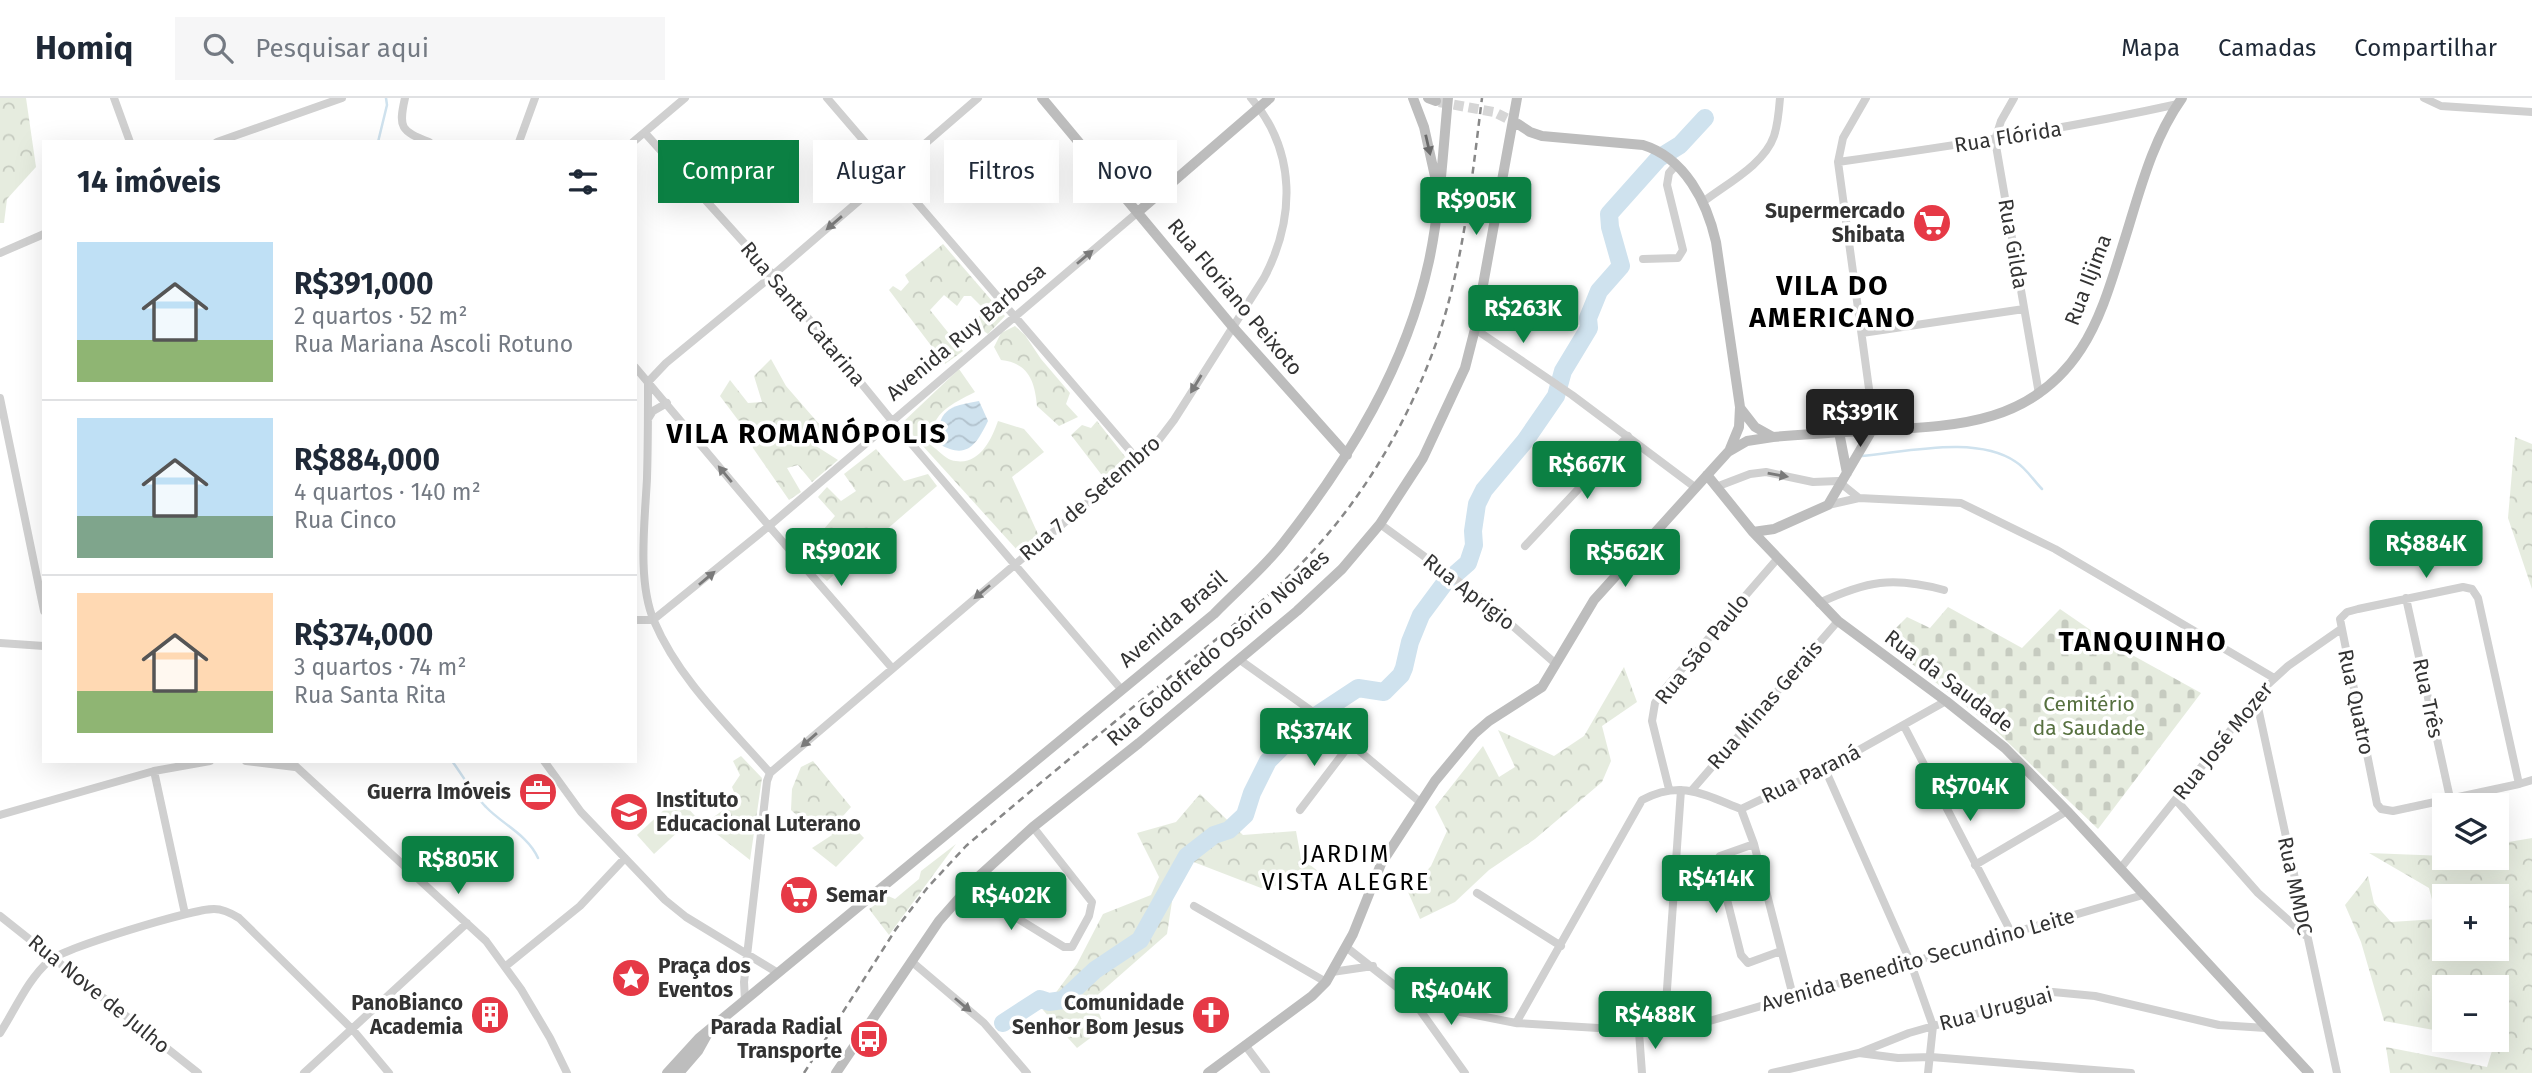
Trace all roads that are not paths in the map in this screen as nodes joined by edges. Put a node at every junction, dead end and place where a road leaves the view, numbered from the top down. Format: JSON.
{"nodes":[{"id":1,"x":114,"y":98,"type":"edge"},
{"id":2,"x":342,"y":98,"type":"edge"},
{"id":3,"x":405,"y":98,"type":"edge"},
{"id":4,"x":535,"y":98,"type":"edge"},
{"id":5,"x":685,"y":98,"type":"edge"},
{"id":6,"x":827,"y":98,"type":"edge"},
{"id":7,"x":978,"y":98,"type":"edge"},
{"id":8,"x":1042,"y":98,"type":"edge"},
{"id":9,"x":1251,"y":98,"type":"edge"},
{"id":10,"x":1270,"y":98,"type":"edge"},
{"id":11,"x":1413,"y":98,"type":"edge"},
{"id":12,"x":1448,"y":98,"type":"edge"},
{"id":13,"x":1517,"y":98,"type":"edge"},
{"id":14,"x":1780,"y":98,"type":"edge"},
{"id":15,"x":1866,"y":98,"type":"edge"},
{"id":16,"x":2014,"y":98,"type":"edge"},
{"id":17,"x":2424,"y":98,"type":"edge"},
{"id":18,"x":2180,"y":101,"type":"edge"},
{"id":19,"x":1259,"y":107,"type":"junction"},
{"id":20,"x":2532,"y":112,"type":"edge"},
{"id":21,"x":1518,"y":124,"type":"tunnel mouth"},
{"id":22,"x":645,"y":133,"type":"junction"},
{"id":23,"x":129,"y":140,"type":"edge"},
{"id":24,"x":223,"y":140,"type":"edge"},
{"id":25,"x":424,"y":140,"type":"edge"},
{"id":26,"x":520,"y":140,"type":"edge"},
{"id":27,"x":636,"y":140,"type":"edge"},
{"id":28,"x":863,"y":140,"type":"edge"},
{"id":29,"x":930,"y":140,"type":"edge"},
{"id":30,"x":1995,"y":140,"type":"junction"},
{"id":31,"x":1838,"y":162,"type":"junction"},
{"id":32,"x":1674,"y":163,"type":"junction"},
{"id":33,"x":1438,"y":194,"type":"junction"},
{"id":34,"x":1703,"y":202,"type":"junction"},
{"id":35,"x":857,"y":203,"type":"edge"},
{"id":36,"x":918,"y":203,"type":"edge"},
{"id":37,"x":1138,"y":212,"type":"junction"},
{"id":38,"x":42,"y":235,"type":"edge"},
{"id":39,"x":0,"y":253,"type":"edge"},
{"id":40,"x":1643,"y":259,"type":"dead end"},
{"id":41,"x":773,"y":275,"type":"junction"},
{"id":42,"x":2024,"y":309,"type":"junction"},
{"id":43,"x":1014,"y":316,"type":"junction"},
{"id":44,"x":1232,"y":326,"type":"junction"},
{"id":45,"x":1475,"y":329,"type":"junction"},
{"id":46,"x":1863,"y":333,"type":"junction"},
{"id":47,"x":637,"y":369,"type":"edge"},
{"id":48,"x":648,"y":382,"type":"junction"},
{"id":49,"x":2039,"y":394,"type":"junction"},
{"id":50,"x":0,"y":398,"type":"edge"},
{"id":51,"x":667,"y":403,"type":"junction"},
{"id":52,"x":1740,"y":407,"type":"junction"},
{"id":53,"x":648,"y":419,"type":"junction"},
{"id":54,"x":891,"y":421,"type":"junction"},
{"id":55,"x":1872,"y":430,"type":"junction"},
{"id":56,"x":1839,"y":432,"type":"junction"},
{"id":57,"x":1628,"y":436,"type":"junction"},
{"id":58,"x":1773,"y":437,"type":"junction"},
{"id":59,"x":1728,"y":453,"type":"junction"},
{"id":60,"x":1347,"y":455,"type":"junction"},
{"id":61,"x":1138,"y":460,"type":"junction"},
{"id":62,"x":1707,"y":475,"type":"junction"},
{"id":63,"x":1845,"y":477,"type":"junction"},
{"id":64,"x":1716,"y":487,"type":"junction"},
{"id":65,"x":1696,"y":488,"type":"junction"},
{"id":66,"x":1859,"y":498,"type":"junction"},
{"id":67,"x":1828,"y":505,"type":"junction"},
{"id":68,"x":1380,"y":524,"type":"junction"},
{"id":69,"x":769,"y":526,"type":"junction"},
{"id":70,"x":1774,"y":529,"type":"junction"},
{"id":71,"x":1753,"y":532,"type":"junction"},
{"id":72,"x":1525,"y":546,"type":"dead end"},
{"id":73,"x":1767,"y":547,"type":"junction"},
{"id":74,"x":1778,"y":558,"type":"junction"},
{"id":75,"x":1014,"y":565,"type":"junction"},
{"id":76,"x":1944,"y":590,"type":"dead end"},
{"id":77,"x":2406,"y":598,"type":"junction"},
{"id":78,"x":42,"y":601,"type":"edge"},
{"id":79,"x":1819,"y":603,"type":"junction"},
{"id":80,"x":637,"y":620,"type":"edge"},
{"id":81,"x":653,"y":620,"type":"junction"},
{"id":82,"x":1838,"y":621,"type":"junction"},
{"id":83,"x":2341,"y":628,"type":"junction"},
{"id":84,"x":0,"y":643,"type":"edge"},
{"id":85,"x":42,"y":646,"type":"edge"},
{"id":86,"x":1240,"y":660,"type":"junction"},
{"id":87,"x":1556,"y":664,"type":"junction"},
{"id":88,"x":892,"y":668,"type":"junction"},
{"id":89,"x":2274,"y":678,"type":"junction"},
{"id":90,"x":1121,"y":689,"type":"junction"},
{"id":91,"x":2256,"y":698,"type":"junction"},
{"id":92,"x":1946,"y":701,"type":"junction"},
{"id":93,"x":1904,"y":726,"type":"junction"},
{"id":94,"x":1352,"y":743,"type":"junction"},
{"id":95,"x":199,"y":763,"type":"edge"},
{"id":96,"x":545,"y":763,"type":"edge"},
{"id":97,"x":293,"y":764,"type":"edge"},
{"id":98,"x":1825,"y":769,"type":"junction"},
{"id":99,"x":154,"y":771,"type":"junction"},
{"id":100,"x":771,"y":773,"type":"junction"},
{"id":101,"x":2532,"y":780,"type":"edge"},
{"id":102,"x":2519,"y":784,"type":"junction"},
{"id":103,"x":1669,"y":789,"type":"junction"},
{"id":104,"x":1681,"y":790,"type":"junction"},
{"id":105,"x":1692,"y":790,"type":"junction"},
{"id":106,"x":2449,"y":793,"type":"edge"},
{"id":107,"x":2475,"y":793,"type":"edge"},
{"id":108,"x":2176,"y":800,"type":"junction"},
{"id":109,"x":1420,"y":802,"type":"junction"},
{"id":110,"x":2432,"y":802,"type":"edge"},
{"id":111,"x":1741,"y":809,"type":"junction"},
{"id":112,"x":1300,"y":810,"type":"dead end"},
{"id":113,"x":2067,"y":811,"type":"junction"},
{"id":114,"x":0,"y":815,"type":"edge"},
{"id":115,"x":1033,"y":827,"type":"junction"},
{"id":116,"x":1754,"y":844,"type":"junction"},
{"id":117,"x":625,"y":858,"type":"junction"},
{"id":118,"x":1975,"y":865,"type":"junction"},
{"id":119,"x":2120,"y":869,"type":"junction"},
{"id":120,"x":968,"y":888,"type":"junction"},
{"id":121,"x":1478,"y":893,"type":"dead end"},
{"id":122,"x":2143,"y":895,"type":"junction"},
{"id":123,"x":1194,"y":906,"type":"dead end"},
{"id":124,"x":185,"y":914,"type":"junction"},
{"id":125,"x":0,"y":916,"type":"edge"},
{"id":126,"x":467,"y":923,"type":"junction"},
{"id":127,"x":2011,"y":932,"type":"junction"},
{"id":128,"x":2305,"y":935,"type":"junction"},
{"id":129,"x":1561,"y":946,"type":"junction"},
{"id":130,"x":1346,"y":947,"type":"junction"},
{"id":131,"x":1781,"y":951,"type":"junction"},
{"id":132,"x":748,"y":954,"type":"junction"},
{"id":133,"x":53,"y":958,"type":"junction"},
{"id":134,"x":911,"y":961,"type":"junction"},
{"id":135,"x":1910,"y":961,"type":"junction"},
{"id":136,"x":506,"y":966,"type":"junction"},
{"id":137,"x":1373,"y":966,"type":"junction"},
{"id":138,"x":778,"y":973,"type":"junction"},
{"id":139,"x":1329,"y":977,"type":"junction"},
{"id":140,"x":1793,"y":996,"type":"junction"},
{"id":141,"x":1412,"y":999,"type":"junction"},
{"id":142,"x":745,"y":1000,"type":"junction"},
{"id":143,"x":1516,"y":1023,"type":"junction"},
{"id":144,"x":1933,"y":1026,"type":"junction"},
{"id":145,"x":2266,"y":1028,"type":"junction"},
{"id":146,"x":710,"y":1029,"type":"junction"},
{"id":147,"x":353,"y":1030,"type":"junction"},
{"id":148,"x":1639,"y":1032,"type":"junction"},
{"id":149,"x":1664,"y":1032,"type":"junction"},
{"id":150,"x":0,"y":1033,"type":"edge"},
{"id":151,"x":1245,"y":1045,"type":"junction"},
{"id":152,"x":1859,"y":1053,"type":"junction"},
{"id":153,"x":1931,"y":1057,"type":"junction"},
{"id":154,"x":187,"y":1065,"type":"junction"},
{"id":155,"x":181,"y":1073,"type":"edge"},
{"id":156,"x":198,"y":1073,"type":"edge"},
{"id":157,"x":304,"y":1073,"type":"edge"},
{"id":158,"x":389,"y":1073,"type":"edge"},
{"id":159,"x":567,"y":1073,"type":"edge"},
{"id":160,"x":667,"y":1073,"type":"edge"},
{"id":161,"x":679,"y":1073,"type":"edge"},
{"id":162,"x":836,"y":1073,"type":"edge"},
{"id":163,"x":1027,"y":1073,"type":"edge"},
{"id":164,"x":1208,"y":1073,"type":"edge"},
{"id":165,"x":1266,"y":1073,"type":"edge"},
{"id":166,"x":1465,"y":1073,"type":"edge"},
{"id":167,"x":1642,"y":1073,"type":"edge"},
{"id":168,"x":1772,"y":1073,"type":"edge"},
{"id":169,"x":1928,"y":1073,"type":"edge"},
{"id":170,"x":2131,"y":1073,"type":"edge"},
{"id":171,"x":2309,"y":1073,"type":"edge"},
{"id":172,"x":2337,"y":1073,"type":"edge"}],
"edges":[{"from":1,"to":23,"type":"street"},
{"from":2,"to":24,"type":"street"},
{"from":3,"to":25,"type":"street"},
{"from":4,"to":26,"type":"street"},
{"from":5,"to":22,"type":"street"},
{"from":6,"to":28,"type":"street"},
{"from":7,"to":29,"type":"street"},
{"from":8,"to":37,"type":"main road","name":"Rua Floriano Peixoto"},
{"from":9,"to":19,"type":"street","name":"Rua 7 de Setembro"},
{"from":10,"to":19,"type":"main road","name":"Avenida Ruy Barbosa"},
{"from":11,"to":33,"type":"main road","one_way":true},
{"from":12,"to":33,"type":"main road","name":"Avenida Brasil"},
{"from":13,"to":45,"type":"main road","name":"Rua Godofredo Osório Novaes"},
{"from":14,"to":34,"type":"street"},
{"from":15,"to":31,"type":"street"},
{"from":16,"to":30,"type":"street"},
{"from":17,"to":20,"type":"street"},
{"from":18,"to":30,"type":"street","name":"Rua Flórida"},
{"from":18,"to":49,"type":"main road","name":"Rua Iljima"},
{"from":19,"to":37,"type":"main road","name":"Avenida Ruy Barbosa"},
{"from":19,"to":44,"type":"street","name":"Rua 7 de Setembro"},
{"from":21,"to":32,"type":"main road"},
{"from":22,"to":27,"type":"street"},
{"from":22,"to":41,"type":"street","name":"Rua Santa Catarina"},
{"from":30,"to":31,"type":"street","name":"Rua Flórida"},
{"from":30,"to":42,"type":"street","name":"Rua Gilda"},
{"from":31,"to":46,"type":"street"},
{"from":32,"to":34,"type":"main road"},
{"from":32,"to":40,"type":"street"},
{"from":33,"to":60,"type":"main road","name":"Avenida Brasil"},
{"from":34,"to":52,"type":"main road"},
{"from":35,"to":41,"type":"street","one_way":true},
{"from":36,"to":43,"type":"street"},
{"from":43,"to":37,"type":"street","name":"Avenida Ruy Barbosa","one_way":true},
{"from":37,"to":44,"type":"main road","name":"Rua Floriano Peixoto"},
{"from":38,"to":39,"type":"street"},
{"from":41,"to":48,"type":"street"},
{"from":41,"to":54,"type":"street","name":"Rua Santa Catarina"},
{"from":42,"to":46,"type":"street"},
{"from":42,"to":49,"type":"street","name":"Rua Gilda"},
{"from":43,"to":54,"type":"street","name":"Avenida Ruy Barbosa"},
{"from":43,"to":61,"type":"street"},
{"from":44,"to":60,"type":"main road","name":"Rua Floriano Peixoto"},
{"from":44,"to":61,"type":"street","name":"Rua 7 de Setembro","one_way":true},
{"from":45,"to":57,"type":"street"},
{"from":45,"to":68,"type":"main road","name":"Rua Godofredo Osório Novaes"},
{"from":46,"to":55,"type":"street"},
{"from":47,"to":48,"type":"street"},
{"from":48,"to":51,"type":"street"},
{"from":48,"to":53,"type":"street"},
{"from":49,"to":55,"type":"main road","name":"Rua Iljima"},
{"from":50,"to":78,"type":"street"},
{"from":51,"to":53,"type":"street"},
{"from":69,"to":51,"type":"street","one_way":true},
{"from":52,"to":58,"type":"main road"},
{"from":52,"to":59,"type":"main road"},
{"from":53,"to":81,"type":"street"},
{"from":54,"to":69,"type":"street","name":"Avenida Ruy Barbosa"},
{"from":54,"to":75,"type":"street","name":"Rua Santa Catarina"},
{"from":55,"to":56,"type":"main road","name":"Rua Iljima"},
{"from":55,"to":63,"type":"main road"},
{"from":56,"to":58,"type":"main road","name":"Rua Iljima"},
{"from":56,"to":63,"type":"main road"},
{"from":57,"to":65,"type":"street"},
{"from":57,"to":72,"type":"street"},
{"from":58,"to":59,"type":"main road","name":"Rua Iljima"},
{"from":59,"to":62,"type":"main road","name":"Rua Iljima"},
{"from":60,"to":90,"type":"main road","name":"Avenida Brasil"},
{"from":61,"to":75,"type":"street","name":"Rua 7 de Setembro"},
{"from":62,"to":64,"type":"main road","name":"Rua da Saudade"},
{"from":62,"to":65,"type":"main road","name":"Rua Iljima"},
{"from":64,"to":63,"type":"street","one_way":true},
{"from":63,"to":66,"type":"street"},
{"from":63,"to":67,"type":"main road"},
{"from":64,"to":71,"type":"main road","name":"Rua da Saudade"},
{"from":65,"to":87,"type":"main road","name":"Rua Iljima"},
{"from":66,"to":67,"type":"street"},
{"from":66,"to":89,"type":"street"},
{"from":67,"to":70,"type":"main road"},
{"from":68,"to":86,"type":"main road","name":"Rua Godofredo Osório Novaes"},
{"from":68,"to":87,"type":"street","name":"Rua Aprigio"},
{"from":81,"to":69,"type":"street","name":"Avenida Ruy Barbosa","one_way":true},
{"from":69,"to":88,"type":"street"},
{"from":70,"to":71,"type":"main road"},
{"from":70,"to":73,"type":"main road"},
{"from":71,"to":73,"type":"main road","name":"Rua da Saudade"},
{"from":73,"to":74,"type":"main road","name":"Rua da Saudade"},
{"from":74,"to":79,"type":"main road","name":"Rua da Saudade"},
{"from":74,"to":103,"type":"street","name":"Rua São Paulo"},
{"from":75,"to":88,"type":"street","name":"Rua 7 de Setembro","one_way":true},
{"from":75,"to":90,"type":"street","name":"Rua Santa Catarina"},
{"from":76,"to":79,"type":"street"},
{"from":77,"to":83,"type":"street","name":"Rua Quatro"},
{"from":77,"to":102,"type":"street"},
{"from":77,"to":106,"type":"street","name":"Rua Três"},
{"from":79,"to":82,"type":"main road","name":"Rua da Saudade"},
{"from":80,"to":81,"type":"street"},
{"from":81,"to":100,"type":"street"},
{"from":82,"to":92,"type":"main road","name":"Rua da Saudade"},
{"from":82,"to":105,"type":"street","name":"Rua Minas Gerais"},
{"from":83,"to":89,"type":"street","name":"Rua José Mozer"},
{"from":83,"to":110,"type":"street","name":"Rua Quatro"},
{"from":84,"to":85,"type":"street"},
{"from":86,"to":94,"type":"street"},
{"from":86,"to":115,"type":"main road","name":"Rua Godofredo Osório Novaes"},
{"from":87,"to":109,"type":"main road","name":"Rua Iljima"},
{"from":88,"to":100,"type":"street","name":"Rua 7 de Setembro","one_way":true},
{"from":89,"to":91,"type":"street","name":"Rua José Mozer"},
{"from":90,"to":138,"type":"main road","name":"Avenida Brasil"},
{"from":91,"to":108,"type":"street","name":"Rua José Mozer"},
{"from":91,"to":128,"type":"street","name":"Rua MMDC"},
{"from":92,"to":93,"type":"street","name":"Rua Paraná"},
{"from":92,"to":113,"type":"main road","name":"Rua da Saudade"},
{"from":93,"to":98,"type":"street","name":"Rua Paraná"},
{"from":93,"to":118,"type":"street"},
{"from":94,"to":109,"type":"street"},
{"from":94,"to":112,"type":"street"},
{"from":95,"to":99,"type":"street"},
{"from":96,"to":117,"type":"street"},
{"from":97,"to":126,"type":"street"},
{"from":98,"to":111,"type":"street","name":"Rua Paraná"},
{"from":98,"to":135,"type":"street"},
{"from":99,"to":114,"type":"street"},
{"from":99,"to":124,"type":"street"},
{"from":100,"to":132,"type":"street"},
{"from":101,"to":102,"type":"street"},
{"from":102,"to":107,"type":"street"},
{"from":103,"to":104,"type":"street","name":"Rua Paraná"},
{"from":103,"to":129,"type":"street"},
{"from":104,"to":105,"type":"street","name":"Rua Paraná"},
{"from":104,"to":149,"type":"street"},
{"from":105,"to":111,"type":"street","name":"Rua Paraná"},
{"from":108,"to":119,"type":"street","name":"Rua José Mozer"},
{"from":108,"to":128,"type":"street"},
{"from":109,"to":130,"type":"main road","name":"Rua Iljima"},
{"from":111,"to":116,"type":"street"},
{"from":113,"to":118,"type":"street"},
{"from":113,"to":119,"type":"main road","name":"Rua da Saudade"},
{"from":115,"to":120,"type":"main road","name":"Rua Godofredo Osório Novaes"},
{"from":115,"to":120,"type":"street"},
{"from":116,"to":131,"type":"street"},
{"from":116,"to":131,"type":"street"},
{"from":117,"to":132,"type":"street"},
{"from":117,"to":136,"type":"street"},
{"from":118,"to":127,"type":"street"},
{"from":119,"to":122,"type":"main road","name":"Rua da Saudade"},
{"from":120,"to":134,"type":"main road","name":"Rua Godofredo Osório Novaes"},
{"from":121,"to":129,"type":"street"},
{"from":122,"to":127,"type":"street","name":"Avenida Benedito Secundino Leite"},
{"from":122,"to":145,"type":"main road","name":"Rua da Saudade"},
{"from":123,"to":139,"type":"street"},
{"from":124,"to":133,"type":"street"},
{"from":124,"to":147,"type":"street"},
{"from":125,"to":133,"type":"street","name":"Rua Nove de Julho"},
{"from":126,"to":136,"type":"street"},
{"from":126,"to":147,"type":"street"},
{"from":127,"to":135,"type":"street","name":"Avenida Benedito Secundino Leite"},
{"from":128,"to":172,"type":"street","name":"Rua MMDC"},
{"from":129,"to":143,"type":"street"},
{"from":130,"to":137,"type":"street","name":"Avenida Benedito Secundino Leite"},
{"from":130,"to":139,"type":"main road","name":"Rua Iljima"},
{"from":131,"to":140,"type":"street"},
{"from":132,"to":138,"type":"street"},
{"from":132,"to":142,"type":"street"},
{"from":133,"to":150,"type":"street"},
{"from":133,"to":154,"type":"street","name":"Rua Nove de Julho"},
{"from":134,"to":162,"type":"main road","name":"Rua Godofredo Osório Novaes"},
{"from":134,"to":163,"type":"street","one_way":true},
{"from":135,"to":140,"type":"street","name":"Avenida Benedito Secundino Leite"},
{"from":135,"to":144,"type":"street"},
{"from":136,"to":159,"type":"street"},
{"from":137,"to":139,"type":"street"},
{"from":137,"to":141,"type":"street","name":"Avenida Benedito Secundino Leite"},
{"from":138,"to":142,"type":"main road","name":"Avenida Brasil"},
{"from":139,"to":151,"type":"main road","name":"Rua Iljima"},
{"from":140,"to":149,"type":"street","name":"Avenida Benedito Secundino Leite"},
{"from":141,"to":143,"type":"street","name":"Avenida Benedito Secundino Leite"},
{"from":141,"to":166,"type":"street"},
{"from":142,"to":146,"type":"main road","name":"Avenida Brasil"},
{"from":143,"to":148,"type":"street","name":"Avenida Benedito Secundino Leite"},
{"from":144,"to":145,"type":"street","name":"Rua Uruguai"},
{"from":144,"to":152,"type":"street","name":"Rua Uruguai"},
{"from":144,"to":153,"type":"street"},
{"from":145,"to":171,"type":"main road","name":"Rua da Saudade"},
{"from":146,"to":160,"type":"main road","name":"Avenida Brasil"},
{"from":146,"to":161,"type":"main road","name":"Avenida Brasil"},
{"from":147,"to":157,"type":"street"},
{"from":147,"to":158,"type":"street"},
{"from":148,"to":149,"type":"street","name":"Avenida Benedito Secundino Leite"},
{"from":148,"to":167,"type":"street"},
{"from":151,"to":164,"type":"main road","name":"Rua Iljima"},
{"from":151,"to":165,"type":"street"},
{"from":152,"to":153,"type":"street"},
{"from":152,"to":168,"type":"street","name":"Rua Uruguai"},
{"from":153,"to":169,"type":"street"},
{"from":153,"to":170,"type":"street"},
{"from":154,"to":155,"type":"street"},
{"from":154,"to":156,"type":"street","name":"Rua Nove de Julho"}]}
